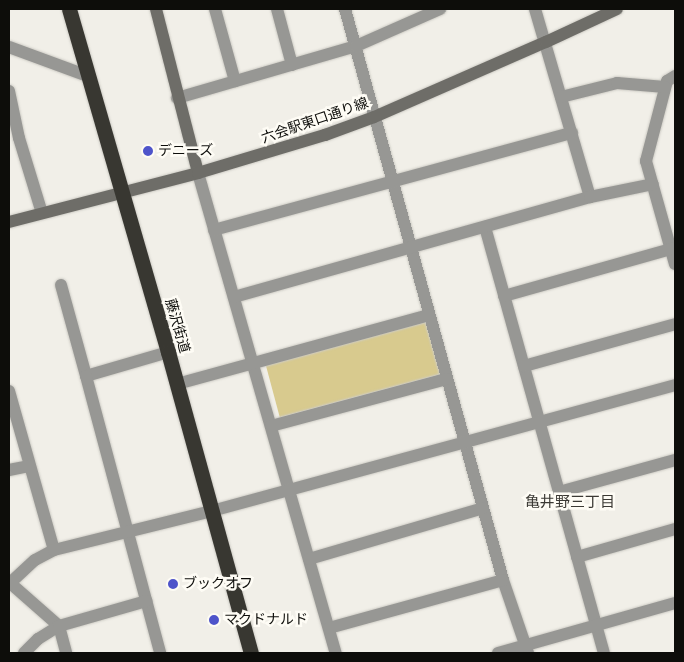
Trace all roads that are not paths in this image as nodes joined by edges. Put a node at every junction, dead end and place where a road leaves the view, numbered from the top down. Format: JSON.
{"nodes":[{"id":1,"x":69,"y":9,"type":"edge"},
{"id":2,"x":156,"y":9,"type":"edge"},
{"id":3,"x":215,"y":9,"type":"edge"},
{"id":4,"x":277,"y":9,"type":"edge"},
{"id":5,"x":345,"y":9,"type":"edge"},
{"id":6,"x":440,"y":9,"type":"edge"},
{"id":7,"x":535,"y":9,"type":"edge"},
{"id":8,"x":617,"y":9,"type":"edge"},
{"id":9,"x":427,"y":12,"type":"edge"},
{"id":10,"x":546,"y":42,"type":"junction"},
{"id":11,"x":356,"y":46,"type":"junction"},
{"id":12,"x":9,"y":47,"type":"edge"},
{"id":13,"x":292,"y":65,"type":"junction"},
{"id":14,"x":88,"y":76,"type":"junction"},
{"id":15,"x":675,"y":76,"type":"edge"},
{"id":16,"x":235,"y":81,"type":"junction"},
{"id":17,"x":665,"y":87,"type":"junction"},
{"id":18,"x":9,"y":91,"type":"edge"},
{"id":19,"x":562,"y":97,"type":"junction"},
{"id":20,"x":177,"y":98,"type":"junction"},
{"id":21,"x":374,"y":117,"type":"junction"},
{"id":22,"x":572,"y":133,"type":"junction"},
{"id":23,"x":14,"y":139,"type":"edge"},
{"id":24,"x":198,"y":173,"type":"junction"},
{"id":25,"x":392,"y":180,"type":"junction"},
{"id":26,"x":653,"y":184,"type":"junction"},
{"id":27,"x":123,"y":193,"type":"junction"},
{"id":28,"x":590,"y":198,"type":"junction"},
{"id":29,"x":42,"y":213,"type":"junction"},
{"id":30,"x":9,"y":222,"type":"edge"},
{"id":31,"x":485,"y":227,"type":"junction"},
{"id":32,"x":214,"y":230,"type":"junction"},
{"id":33,"x":411,"y":248,"type":"junction"},
{"id":34,"x":673,"y":249,"type":"edge"},
{"id":35,"x":675,"y":264,"type":"edge"},
{"id":36,"x":61,"y":285,"type":"dead end"},
{"id":37,"x":504,"y":296,"type":"junction"},
{"id":38,"x":234,"y":297,"type":"junction"},
{"id":39,"x":429,"y":315,"type":"junction"},
{"id":40,"x":675,"y":324,"type":"edge"},
{"id":41,"x":168,"y":352,"type":"junction"},
{"id":42,"x":253,"y":363,"type":"junction"},
{"id":43,"x":524,"y":366,"type":"junction"},
{"id":44,"x":86,"y":376,"type":"junction"},
{"id":45,"x":447,"y":380,"type":"junction"},
{"id":46,"x":177,"y":384,"type":"junction"},
{"id":47,"x":675,"y":385,"type":"edge"},
{"id":48,"x":9,"y":391,"type":"edge"},
{"id":49,"x":540,"y":422,"type":"junction"},
{"id":50,"x":271,"y":426,"type":"junction"},
{"id":51,"x":465,"y":442,"type":"junction"},
{"id":52,"x":675,"y":460,"type":"edge"},
{"id":53,"x":29,"y":466,"type":"junction"},
{"id":54,"x":9,"y":470,"type":"edge"},
{"id":55,"x":289,"y":489,"type":"junction"},
{"id":56,"x":559,"y":492,"type":"junction"},
{"id":57,"x":483,"y":508,"type":"junction"},
{"id":58,"x":212,"y":511,"type":"junction"},
{"id":59,"x":675,"y":529,"type":"edge"},
{"id":60,"x":127,"y":533,"type":"junction"},
{"id":61,"x":54,"y":550,"type":"junction"},
{"id":62,"x":577,"y":557,"type":"junction"},
{"id":63,"x":309,"y":559,"type":"junction"},
{"id":64,"x":503,"y":580,"type":"junction"},
{"id":65,"x":9,"y":583,"type":"edge"},
{"id":66,"x":146,"y":601,"type":"junction"},
{"id":67,"x":675,"y":603,"type":"edge"},
{"id":68,"x":59,"y":626,"type":"junction"},
{"id":69,"x":597,"y":627,"type":"junction"},
{"id":70,"x":329,"y":628,"type":"junction"},
{"id":71,"x":527,"y":650,"type":"edge"},
{"id":72,"x":24,"y":653,"type":"edge"},
{"id":73,"x":66,"y":653,"type":"edge"},
{"id":74,"x":160,"y":653,"type":"edge"},
{"id":75,"x":251,"y":653,"type":"edge"},
{"id":76,"x":336,"y":653,"type":"edge"},
{"id":77,"x":498,"y":653,"type":"edge"},
{"id":78,"x":604,"y":653,"type":"edge"}],
"edges":[{"from":1,"to":14,"type":"highway","name":"藤沢街道"},
{"from":2,"to":20,"type":"street"},
{"from":3,"to":16,"type":"street"},
{"from":4,"to":13,"type":"street"},
{"from":5,"to":11,"type":"street"},
{"from":6,"to":9,"type":"street"},
{"from":7,"to":10,"type":"street"},
{"from":8,"to":10,"type":"street","name":"六会駅東口通り線"},
{"from":9,"to":11,"type":"street"},
{"from":10,"to":19,"type":"street"},
{"from":10,"to":21,"type":"street","name":"六会駅東口通り線"},
{"from":11,"to":13,"type":"street"},
{"from":11,"to":21,"type":"street"},
{"from":12,"to":14,"type":"street"},
{"from":13,"to":16,"type":"street"},
{"from":14,"to":27,"type":"highway","name":"藤沢街道"},
{"from":15,"to":17,"type":"street"},
{"from":16,"to":20,"type":"street"},
{"from":17,"to":19,"type":"street"},
{"from":17,"to":26,"type":"street"},
{"from":18,"to":23,"type":"street"},
{"from":19,"to":22,"type":"street"},
{"from":20,"to":24,"type":"street"},
{"from":21,"to":24,"type":"street","name":"六会駅東口通り線"},
{"from":21,"to":25,"type":"street"},
{"from":22,"to":25,"type":"street"},
{"from":22,"to":28,"type":"street"},
{"from":23,"to":29,"type":"street"},
{"from":24,"to":27,"type":"street","name":"六会駅東口通り線"},
{"from":24,"to":32,"type":"street"},
{"from":25,"to":32,"type":"street"},
{"from":25,"to":33,"type":"street"},
{"from":26,"to":28,"type":"street"},
{"from":26,"to":34,"type":"street"},
{"from":27,"to":29,"type":"street","name":"六会駅東口通り線"},
{"from":27,"to":41,"type":"highway","name":"藤沢街道"},
{"from":28,"to":31,"type":"street"},
{"from":29,"to":30,"type":"street","name":"六会駅東口通り線"},
{"from":31,"to":33,"type":"street"},
{"from":31,"to":37,"type":"street"},
{"from":32,"to":38,"type":"street"},
{"from":33,"to":38,"type":"street"},
{"from":33,"to":39,"type":"street"},
{"from":34,"to":35,"type":"street"},
{"from":34,"to":37,"type":"street"},
{"from":36,"to":44,"type":"street"},
{"from":37,"to":43,"type":"street"},
{"from":38,"to":42,"type":"street"},
{"from":39,"to":42,"type":"street"},
{"from":39,"to":45,"type":"street"},
{"from":40,"to":43,"type":"street"},
{"from":41,"to":44,"type":"street"},
{"from":41,"to":46,"type":"highway","name":"藤沢街道"},
{"from":42,"to":46,"type":"street"},
{"from":42,"to":50,"type":"street"},
{"from":43,"to":49,"type":"street"},
{"from":44,"to":60,"type":"street"},
{"from":45,"to":50,"type":"street"},
{"from":45,"to":51,"type":"street"},
{"from":46,"to":58,"type":"highway","name":"藤沢街道"},
{"from":47,"to":49,"type":"street"},
{"from":48,"to":53,"type":"street"},
{"from":49,"to":51,"type":"street"},
{"from":49,"to":56,"type":"street"},
{"from":50,"to":55,"type":"street"},
{"from":51,"to":55,"type":"street"},
{"from":51,"to":57,"type":"street"},
{"from":52,"to":56,"type":"street"},
{"from":53,"to":54,"type":"street"},
{"from":53,"to":61,"type":"street"},
{"from":55,"to":58,"type":"street"},
{"from":55,"to":63,"type":"street"},
{"from":56,"to":62,"type":"street"},
{"from":57,"to":63,"type":"street"},
{"from":57,"to":64,"type":"street"},
{"from":58,"to":60,"type":"street"},
{"from":58,"to":75,"type":"highway","name":"藤沢街道"},
{"from":59,"to":62,"type":"street"},
{"from":60,"to":61,"type":"street"},
{"from":60,"to":66,"type":"street"},
{"from":61,"to":65,"type":"street"},
{"from":62,"to":69,"type":"street"},
{"from":63,"to":70,"type":"street"},
{"from":64,"to":70,"type":"street"},
{"from":64,"to":71,"type":"street"},
{"from":65,"to":68,"type":"street"},
{"from":66,"to":68,"type":"street"},
{"from":66,"to":74,"type":"street"},
{"from":67,"to":69,"type":"street"},
{"from":68,"to":72,"type":"street"},
{"from":68,"to":73,"type":"street"},
{"from":69,"to":71,"type":"street"},
{"from":69,"to":78,"type":"street"},
{"from":70,"to":76,"type":"street"},
{"from":71,"to":77,"type":"street"}]}
